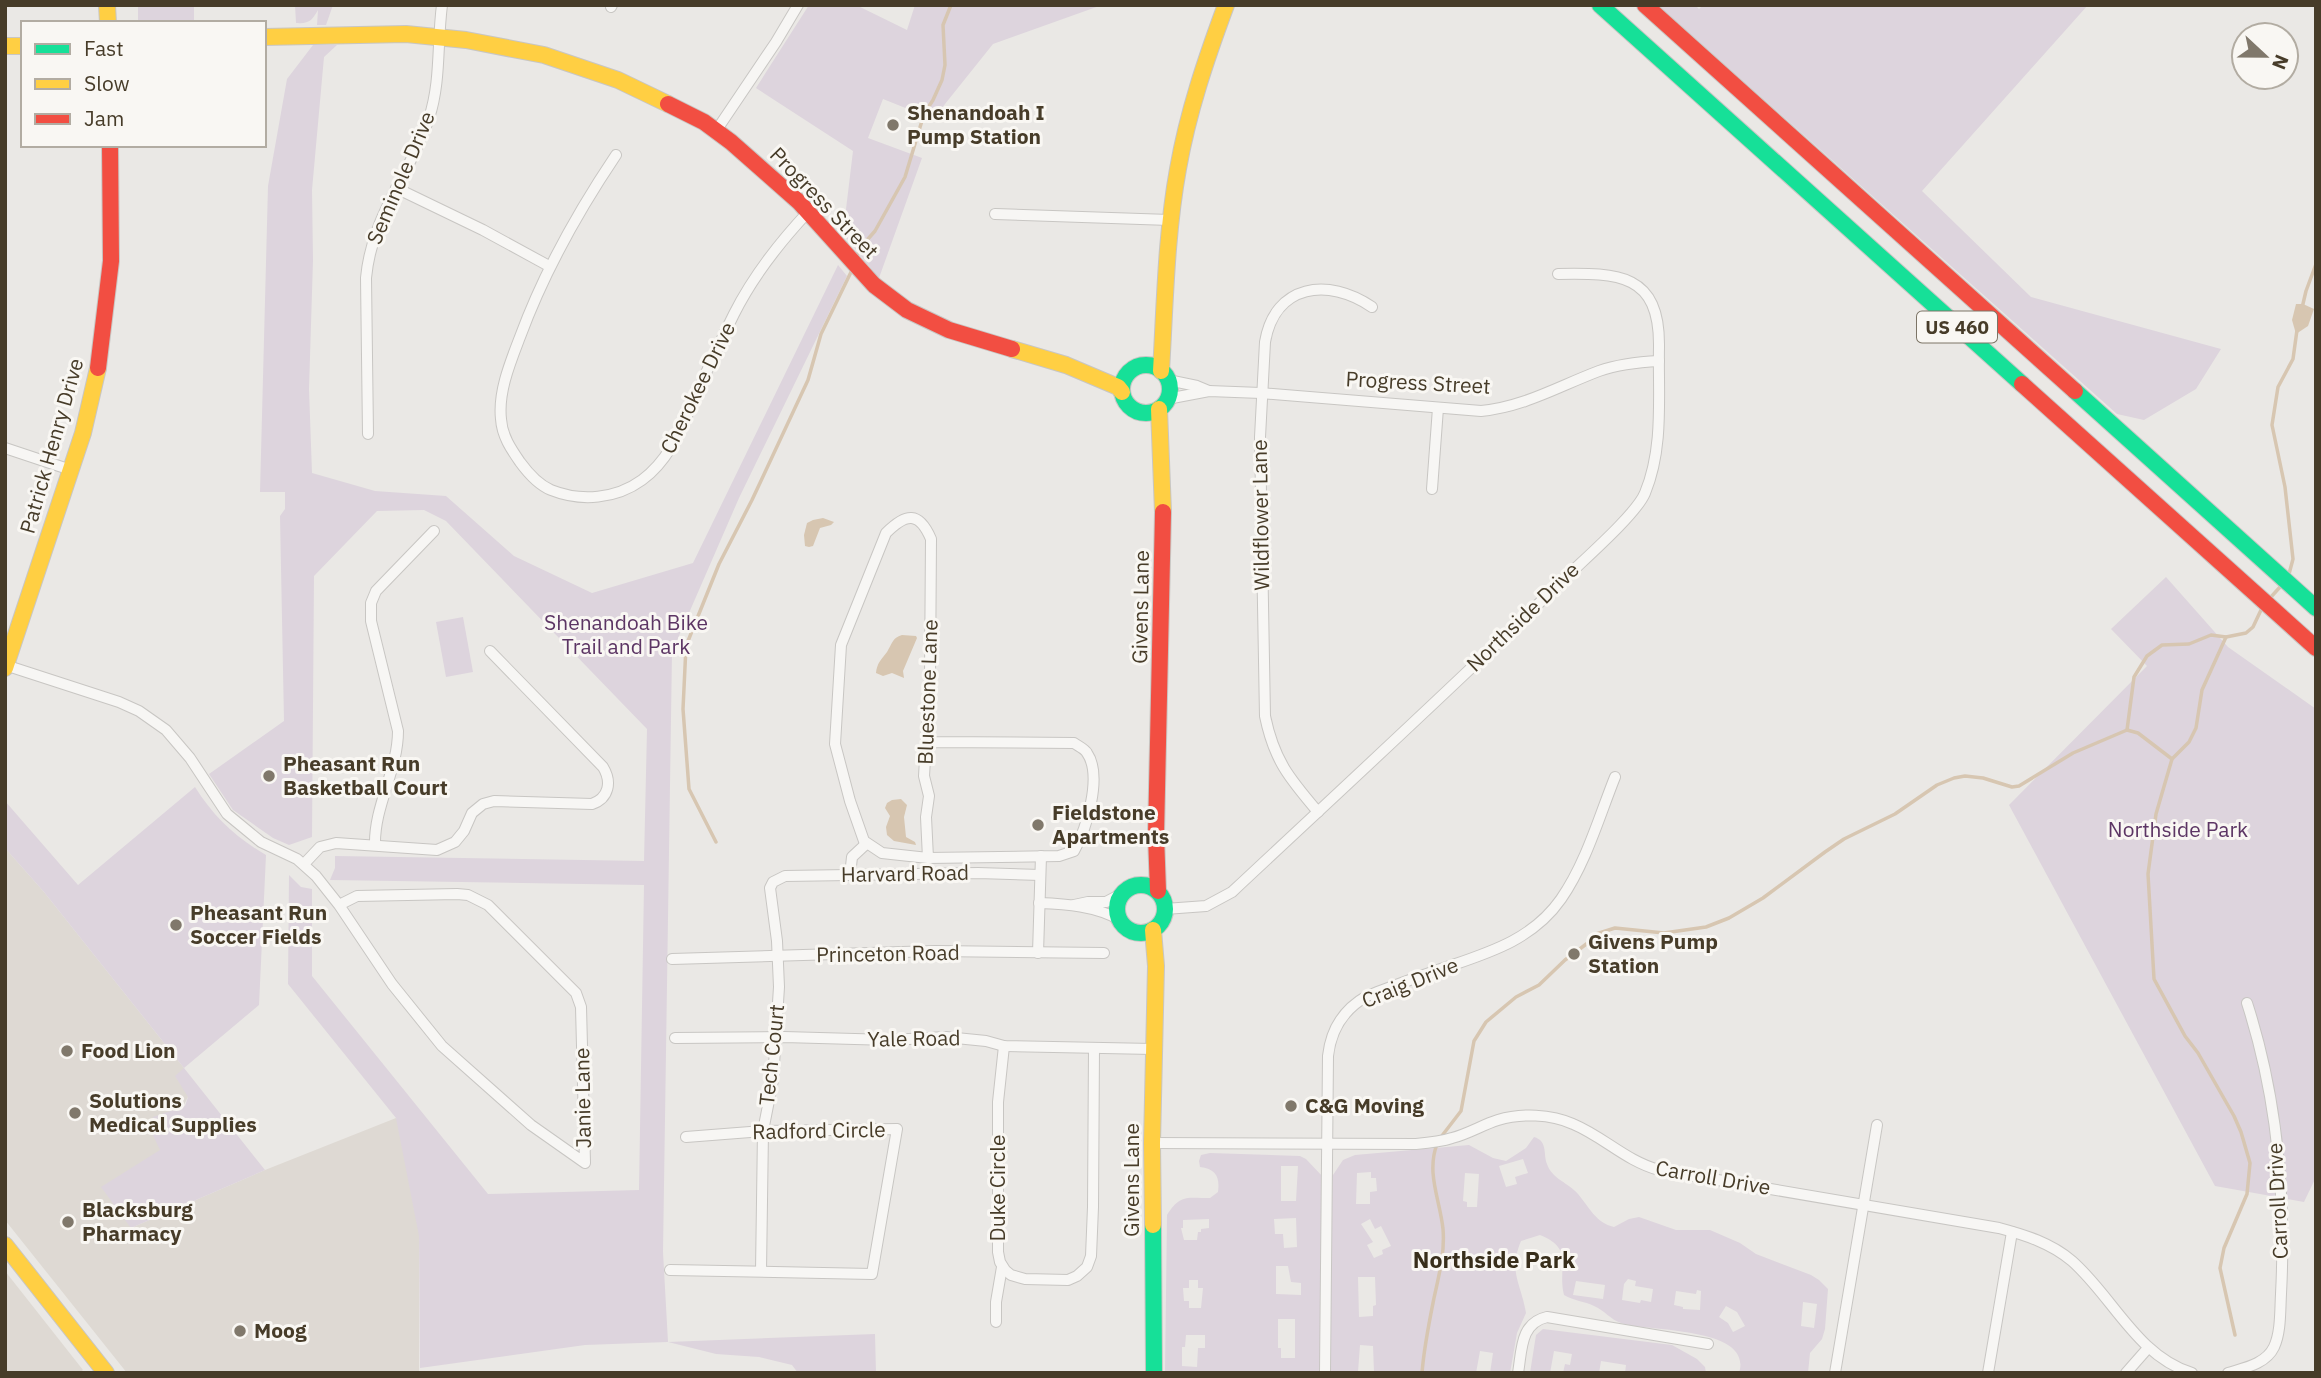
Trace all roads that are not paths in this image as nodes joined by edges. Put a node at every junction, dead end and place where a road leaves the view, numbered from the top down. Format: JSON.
{"nodes":[{"id":1,"x":442,"y":5,"type":"edge"},
{"id":2,"x":797,"y":5,"type":"edge"},
{"id":3,"x":1226,"y":5,"type":"edge"},
{"id":4,"x":1600,"y":5,"type":"edge"},
{"id":5,"x":1645,"y":5,"type":"edge"},
{"id":6,"x":266,"y":37,"type":"edge"},
{"id":7,"x":439,"y":37,"type":"junction"},
{"id":8,"x":716,"y":131,"type":"junction"},
{"id":9,"x":110,"y":147,"type":"edge"},
{"id":10,"x":616,"y":155,"type":"dead end"},
{"id":11,"x":396,"y":188,"type":"junction"},
{"id":12,"x":808,"y":212,"type":"junction"},
{"id":13,"x":995,"y":214,"type":"dead end"},
{"id":14,"x":1170,"y":220,"type":"junction"},
{"id":15,"x":549,"y":266,"type":"junction"},
{"id":16,"x":1558,"y":274,"type":"dead end"},
{"id":17,"x":1371,"y":307,"type":"dead end"},
{"id":18,"x":1163,"y":317,"type":"junction"},
{"id":19,"x":1659,"y":361,"type":"junction"},
{"id":20,"x":1066,"y":365,"type":"junction"},
{"id":21,"x":1137,"y":368,"type":"junction"},
{"id":22,"x":1164,"y":375,"type":"junction"},
{"id":23,"x":1209,"y":391,"type":"junction"},
{"id":24,"x":1122,"y":392,"type":"junction"},
{"id":25,"x":1261,"y":393,"type":"junction"},
{"id":26,"x":1163,"y":404,"type":"junction"},
{"id":27,"x":1438,"y":408,"type":"junction"},
{"id":28,"x":1139,"y":411,"type":"junction"},
{"id":29,"x":368,"y":434,"type":"dead end"},
{"id":30,"x":5,"y":448,"type":"edge"},
{"id":31,"x":1162,"y":462,"type":"junction"},
{"id":32,"x":71,"y":470,"type":"junction"},
{"id":33,"x":1432,"y":489,"type":"dead end"},
{"id":34,"x":434,"y":531,"type":"dead end"},
{"id":35,"x":2316,"y":608,"type":"edge"},
{"id":36,"x":2316,"y":648,"type":"edge"},
{"id":37,"x":490,"y":651,"type":"dead end"},
{"id":38,"x":6,"y":666,"type":"edge"},
{"id":39,"x":926,"y":742,"type":"junction"},
{"id":40,"x":1615,"y":777,"type":"dead end"},
{"id":41,"x":1318,"y":812,"type":"junction"},
{"id":42,"x":1156,"y":835,"type":"junction"},
{"id":43,"x":866,"y":844,"type":"junction"},
{"id":44,"x":375,"y":845,"type":"junction"},
{"id":45,"x":1041,"y":856,"type":"junction"},
{"id":46,"x":928,"y":858,"type":"junction"},
{"id":47,"x":304,"y":864,"type":"junction"},
{"id":48,"x":850,"y":875,"type":"junction"},
{"id":49,"x":1040,"y":875,"type":"junction"},
{"id":50,"x":773,"y":882,"type":"joint"},
{"id":51,"x":1130,"y":889,"type":"junction"},
{"id":52,"x":1158,"y":891,"type":"junction"},
{"id":53,"x":1039,"y":903,"type":"junction"},
{"id":54,"x":339,"y":905,"type":"junction"},
{"id":55,"x":1074,"y":905,"type":"junction"},
{"id":56,"x":1165,"y":909,"type":"junction"},
{"id":57,"x":1120,"y":920,"type":"junction"},
{"id":58,"x":1145,"y":931,"type":"junction"},
{"id":59,"x":1038,"y":953,"type":"junction"},
{"id":60,"x":1104,"y":953,"type":"dead end"},
{"id":61,"x":778,"y":957,"type":"junction"},
{"id":62,"x":671,"y":959,"type":"dead end"},
{"id":63,"x":2247,"y":1003,"type":"dead end"},
{"id":64,"x":776,"y":1037,"type":"junction"},
{"id":65,"x":675,"y":1038,"type":"dead end"},
{"id":66,"x":1004,"y":1046,"type":"junction"},
{"id":67,"x":1094,"y":1048,"type":"junction"},
{"id":68,"x":1153,"y":1049,"type":"junction"},
{"id":69,"x":1877,"y":1125,"type":"dead end"},
{"id":70,"x":763,"y":1131,"type":"junction"},
{"id":71,"x":686,"y":1137,"type":"dead end"},
{"id":72,"x":1152,"y":1143,"type":"junction"},
{"id":73,"x":1328,"y":1144,"type":"junction"},
{"id":74,"x":1863,"y":1205,"type":"junction"},
{"id":75,"x":2012,"y":1232,"type":"junction"},
{"id":76,"x":5,"y":1245,"type":"edge"},
{"id":77,"x":1002,"y":1267,"type":"junction"},
{"id":78,"x":670,"y":1270,"type":"dead end"},
{"id":79,"x":761,"y":1271,"type":"junction"},
{"id":80,"x":996,"y":1322,"type":"dead end"},
{"id":81,"x":1708,"y":1344,"type":"dead end"},
{"id":82,"x":2148,"y":1349,"type":"junction"},
{"id":83,"x":106,"y":1373,"type":"edge"},
{"id":84,"x":1154,"y":1373,"type":"edge"},
{"id":85,"x":1325,"y":1373,"type":"edge"},
{"id":86,"x":1518,"y":1373,"type":"edge"},
{"id":87,"x":1835,"y":1373,"type":"edge"},
{"id":88,"x":1988,"y":1373,"type":"edge"},
{"id":89,"x":2126,"y":1373,"type":"edge"},
{"id":90,"x":2192,"y":1373,"type":"edge"},
{"id":91,"x":2228,"y":1373,"type":"edge"}],
"edges":[{"from":1,"to":7,"type":"street","name":"Seminole Drive"},
{"from":2,"to":8,"type":"street"},
{"from":3,"to":14,"type":"main road"},
{"from":4,"to":36,"type":"main road","number":"US 460"},
{"from":5,"to":35,"type":"main road","number":"US 460"},
{"from":6,"to":7,"type":"main road","name":"Progress Street"},
{"from":7,"to":8,"type":"main road","name":"Progress Street"},
{"from":7,"to":11,"type":"street","name":"Seminole Drive"},
{"from":8,"to":12,"type":"main road","name":"Progress Street"},
{"from":9,"to":32,"type":"main road","name":"Patrick Henry Drive"},
{"from":10,"to":15,"type":"street","name":"Cherokee Drive"},
{"from":11,"to":15,"type":"street"},
{"from":11,"to":29,"type":"street","name":"Seminole Drive"},
{"from":12,"to":15,"type":"street","name":"Cherokee Drive"},
{"from":12,"to":20,"type":"main road","name":"Progress Street"},
{"from":13,"to":14,"type":"street"},
{"from":14,"to":18,"type":"main road"},
{"from":16,"to":19,"type":"street","name":"Northside Drive"},
{"from":17,"to":25,"type":"street","name":"Wildflower Lane"},
{"from":18,"to":21,"type":"main road"},
{"from":18,"to":22,"type":"main road"},
{"from":19,"to":27,"type":"street","name":"Progress Street"},
{"from":19,"to":41,"type":"street","name":"Northside Drive"},
{"from":20,"to":21,"type":"main road","name":"Progress Street"},
{"from":20,"to":24,"type":"main road","name":"Progress Street"},
{"from":21,"to":22,"type":"main road"},
{"from":21,"to":24,"type":"main road"},
{"from":22,"to":23,"type":"street","name":"Progress Street"},
{"from":22,"to":26,"type":"main road"},
{"from":23,"to":25,"type":"street","name":"Progress Street"},
{"from":23,"to":26,"type":"street","name":"Progress Street"},
{"from":24,"to":28,"type":"main road"},
{"from":25,"to":27,"type":"street","name":"Progress Street"},
{"from":25,"to":41,"type":"street","name":"Wildflower Lane"},
{"from":26,"to":28,"type":"main road"},
{"from":26,"to":31,"type":"main road","name":"Givens Lane"},
{"from":27,"to":33,"type":"street"},
{"from":28,"to":31,"type":"main road","name":"Givens Lane"},
{"from":30,"to":32,"type":"street"},
{"from":31,"to":42,"type":"main road","name":"Givens Lane"},
{"from":32,"to":38,"type":"main road","name":"Patrick Henry Drive"},
{"from":34,"to":44,"type":"street"},
{"from":37,"to":44,"type":"street"},
{"from":38,"to":47,"type":"street"},
{"from":39,"to":43,"type":"street","name":"Bluestone Lane"},
{"from":39,"to":45,"type":"street"},
{"from":39,"to":46,"type":"street","name":"Bluestone Lane"},
{"from":40,"to":73,"type":"street","name":"Craig Drive"},
{"from":41,"to":56,"type":"street","name":"Northside Drive"},
{"from":42,"to":51,"type":"main road","name":"Givens Lane"},
{"from":42,"to":52,"type":"main road","name":"Givens Lane"},
{"from":43,"to":46,"type":"street"},
{"from":43,"to":48,"type":"street"},
{"from":44,"to":47,"type":"street"},
{"from":45,"to":46,"type":"street"},
{"from":45,"to":49,"type":"street"},
{"from":47,"to":54,"type":"street","name":"Janie Lane"},
{"from":48,"to":49,"type":"street","name":"Harvard Road"},
{"from":48,"to":50,"type":"street","name":"Harvard Road"},
{"from":49,"to":53,"type":"street"},
{"from":50,"to":61,"type":"street","name":"Tech Court"},
{"from":51,"to":52,"type":"main road"},
{"from":51,"to":55,"type":"street"},
{"from":51,"to":57,"type":"main road"},
{"from":52,"to":56,"type":"main road"},
{"from":53,"to":55,"type":"street"},
{"from":53,"to":59,"type":"street"},
{"from":54,"to":54,"type":"street","name":"Janie Lane"},
{"from":55,"to":57,"type":"street"},
{"from":56,"to":58,"type":"main road"},
{"from":57,"to":58,"type":"main road"},
{"from":58,"to":68,"type":"main road","name":"Givens Lane"},
{"from":59,"to":60,"type":"street","name":"Princeton Road"},
{"from":59,"to":61,"type":"street","name":"Princeton Road"},
{"from":61,"to":62,"type":"street","name":"Princeton Road"},
{"from":61,"to":64,"type":"street","name":"Tech Court"},
{"from":63,"to":91,"type":"street","name":"Carroll Drive"},
{"from":64,"to":65,"type":"street","name":"Yale Road"},
{"from":64,"to":66,"type":"street","name":"Yale Road"},
{"from":64,"to":70,"type":"street","name":"Tech Court"},
{"from":66,"to":67,"type":"street","name":"Yale Road"},
{"from":66,"to":77,"type":"street","name":"Duke Circle"},
{"from":67,"to":68,"type":"street","name":"Yale Road"},
{"from":67,"to":77,"type":"street","name":"Duke Circle"},
{"from":68,"to":72,"type":"main road","name":"Givens Lane"},
{"from":69,"to":74,"type":"street"},
{"from":70,"to":71,"type":"street","name":"Radford Circle"},
{"from":70,"to":79,"type":"street","name":"Tech Court"},
{"from":70,"to":79,"type":"street","name":"Radford Circle"},
{"from":72,"to":73,"type":"street","name":"Carroll Drive"},
{"from":72,"to":84,"type":"main road","name":"Givens Lane"},
{"from":73,"to":74,"type":"street","name":"Carroll Drive"},
{"from":73,"to":85,"type":"street","name":"Craig Drive"},
{"from":74,"to":75,"type":"street","name":"Carroll Drive"},
{"from":74,"to":87,"type":"street"},
{"from":75,"to":82,"type":"street","name":"Carroll Drive"},
{"from":75,"to":88,"type":"street"},
{"from":76,"to":83,"type":"main road"},
{"from":77,"to":80,"type":"street"},
{"from":78,"to":79,"type":"street","name":"Radford Circle"},
{"from":81,"to":86,"type":"street"},
{"from":82,"to":89,"type":"street"},
{"from":82,"to":90,"type":"street","name":"Carroll Drive"}]}
